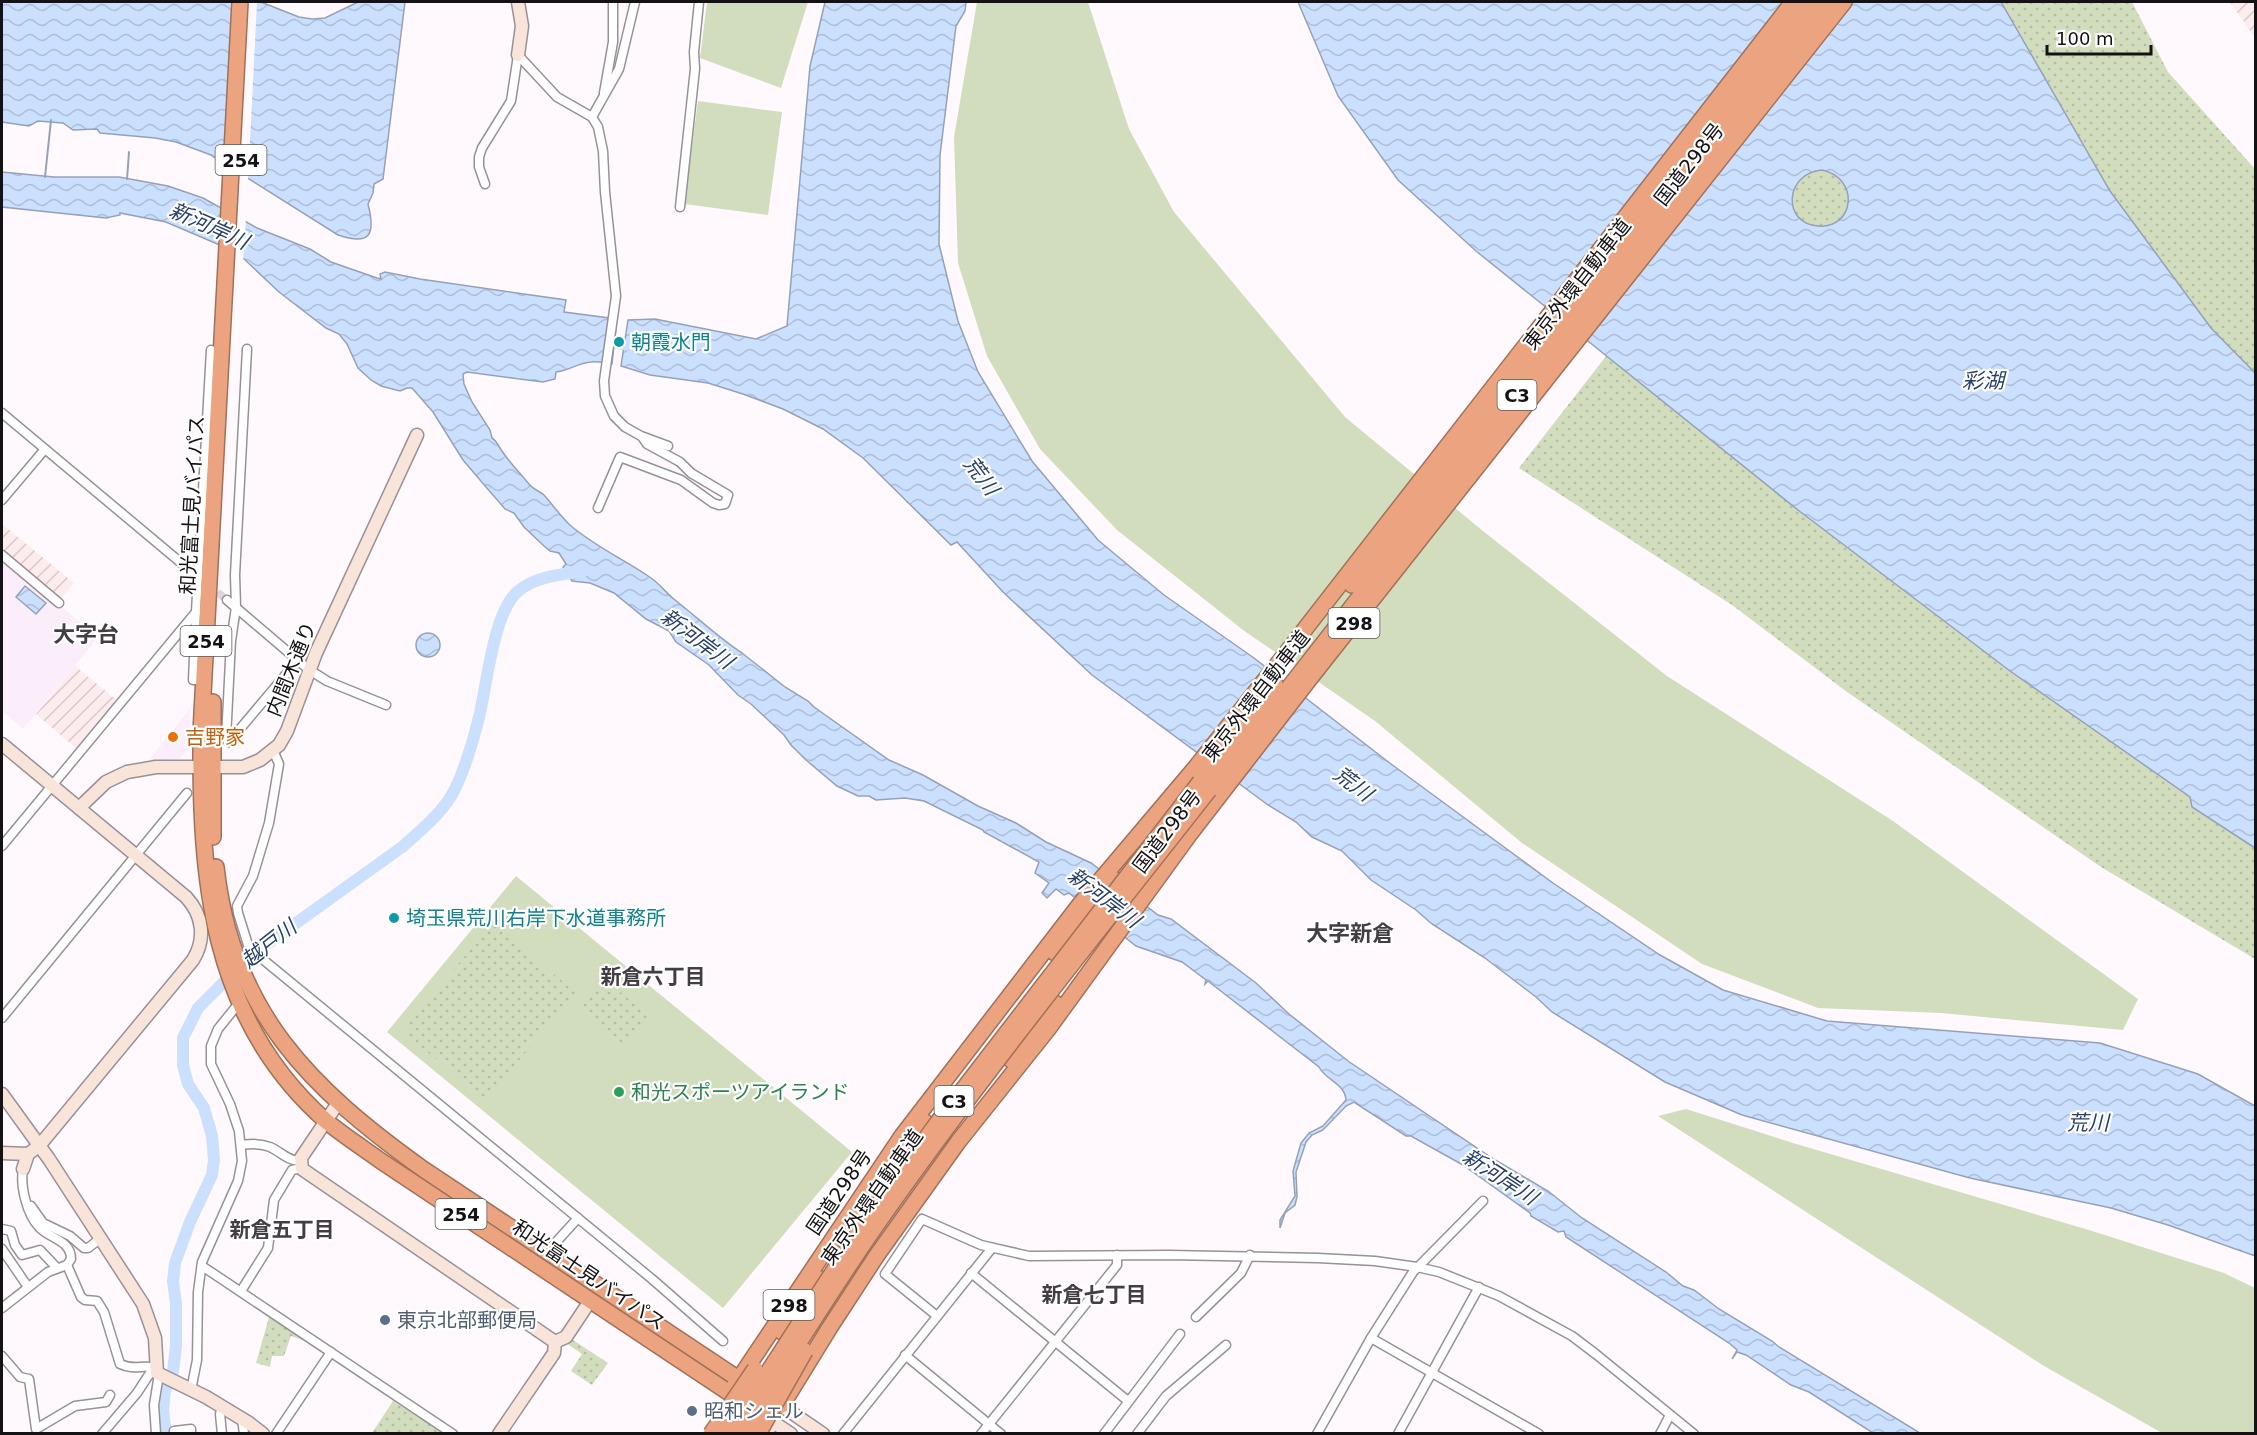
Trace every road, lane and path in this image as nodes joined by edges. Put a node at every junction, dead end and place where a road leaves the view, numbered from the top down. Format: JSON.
{"nodes":[{"id":1,"x":240,"y":2,"type":"edge"},
{"id":2,"x":249,"y":2,"type":"edge"},
{"id":3,"x":518,"y":2,"type":"edge"},
{"id":4,"x":613,"y":2,"type":"edge"},
{"id":5,"x":635,"y":2,"type":"edge"},
{"id":6,"x":699,"y":2,"type":"edge"},
{"id":7,"x":1792,"y":2,"type":"edge"},
{"id":8,"x":1811,"y":2,"type":"edge"},
{"id":9,"x":1826,"y":2,"type":"edge"},
{"id":10,"x":1844,"y":2,"type":"edge"},
{"id":11,"x":518,"y":55,"type":"junction"},
{"id":12,"x":603,"y":98,"type":"junction"},
{"id":13,"x":592,"y":117,"type":"junction"},
{"id":14,"x":486,"y":184,"type":"dead end"},
{"id":15,"x":680,"y":207,"type":"dead end"},
{"id":16,"x":228,"y":316,"type":"junction"},
{"id":17,"x":211,"y":350,"type":"dead end"},
{"id":18,"x":247,"y":350,"type":"dead end"},
{"id":19,"x":2,"y":413,"type":"edge"},
{"id":20,"x":642,"y":436,"type":"junction"},
{"id":21,"x":416,"y":438,"type":"dead end"},
{"id":22,"x":668,"y":446,"type":"dead end"},
{"id":23,"x":45,"y":449,"type":"junction"},
{"id":24,"x":2,"y":500,"type":"edge"},
{"id":25,"x":598,"y":508,"type":"dead end"},
{"id":26,"x":2,"y":555,"type":"edge"},
{"id":27,"x":198,"y":577,"type":"junction"},
{"id":28,"x":227,"y":600,"type":"tunnel mouth"},
{"id":29,"x":60,"y":603,"type":"dead end"},
{"id":30,"x":236,"y":607,"type":"junction"},
{"id":31,"x":196,"y":612,"type":"junction"},
{"id":32,"x":298,"y":660,"type":"junction"},
{"id":33,"x":308,"y":669,"type":"junction"},
{"id":34,"x":204,"y":680,"type":"junction"},
{"id":35,"x":386,"y":705,"type":"dead end"},
{"id":36,"x":2,"y":744,"type":"edge"},
{"id":37,"x":273,"y":750,"type":"junction"},
{"id":38,"x":206,"y":767,"type":"junction"},
{"id":39,"x":51,"y":785,"type":"junction"},
{"id":40,"x":187,"y":793,"type":"dead end"},
{"id":41,"x":79,"y":808,"type":"junction"},
{"id":42,"x":1164,"y":837,"type":"junction"},
{"id":43,"x":2,"y":846,"type":"edge"},
{"id":44,"x":135,"y":856,"type":"junction"},
{"id":45,"x":237,"y":957,"type":"junction"},
{"id":46,"x":237,"y":998,"type":"junction"},
{"id":47,"x":2,"y":1018,"type":"edge"},
{"id":48,"x":2,"y":1094,"type":"edge"},
{"id":49,"x":338,"y":1103,"type":"junction"},
{"id":50,"x":327,"y":1121,"type":"junction"},
{"id":51,"x":241,"y":1145,"type":"junction"},
{"id":52,"x":39,"y":1146,"type":"junction"},
{"id":53,"x":2,"y":1153,"type":"edge"},
{"id":54,"x":28,"y":1154,"type":"junction"},
{"id":55,"x":301,"y":1164,"type":"junction"},
{"id":56,"x":23,"y":1169,"type":"joint"},
{"id":57,"x":26,"y":1198,"type":"junction"},
{"id":58,"x":1483,"y":1201,"type":"dead end"},
{"id":59,"x":578,"y":1218,"type":"junction"},
{"id":60,"x":866,"y":1221,"type":"junction"},
{"id":61,"x":2,"y":1229,"type":"edge"},
{"id":62,"x":101,"y":1238,"type":"junction"},
{"id":63,"x":992,"y":1248,"type":"junction"},
{"id":64,"x":2,"y":1249,"type":"edge"},
{"id":65,"x":547,"y":1252,"type":"junction"},
{"id":66,"x":877,"y":1255,"type":"junction"},
{"id":67,"x":1117,"y":1255,"type":"junction"},
{"id":68,"x":1250,"y":1255,"type":"junction"},
{"id":69,"x":856,"y":1256,"type":"junction"},
{"id":70,"x":67,"y":1265,"type":"junction"},
{"id":71,"x":202,"y":1266,"type":"junction"},
{"id":72,"x":1417,"y":1267,"type":"junction"},
{"id":73,"x":57,"y":1268,"type":"junction"},
{"id":74,"x":971,"y":1273,"type":"junction"},
{"id":75,"x":28,"y":1287,"type":"junction"},
{"id":76,"x":1479,"y":1287,"type":"junction"},
{"id":77,"x":241,"y":1291,"type":"junction"},
{"id":78,"x":590,"y":1301,"type":"junction"},
{"id":79,"x":2,"y":1308,"type":"edge"},
{"id":80,"x":937,"y":1316,"type":"junction"},
{"id":81,"x":1196,"y":1317,"type":"dead end"},
{"id":82,"x":830,"y":1327,"type":"junction"},
{"id":83,"x":1180,"y":1334,"type":"dead end"},
{"id":84,"x":1371,"y":1338,"type":"junction"},
{"id":85,"x":765,"y":1339,"type":"junction"},
{"id":86,"x":723,"y":1341,"type":"dead end"},
{"id":87,"x":555,"y":1342,"type":"junction"},
{"id":88,"x":1055,"y":1342,"type":"junction"},
{"id":89,"x":1226,"y":1345,"type":"dead end"},
{"id":90,"x":331,"y":1352,"type":"junction"},
{"id":91,"x":905,"y":1355,"type":"junction"},
{"id":92,"x":2,"y":1356,"type":"edge"},
{"id":93,"x":159,"y":1373,"type":"junction"},
{"id":94,"x":1432,"y":1373,"type":"junction"},
{"id":95,"x":739,"y":1379,"type":"junction"},
{"id":96,"x":185,"y":1387,"type":"junction"},
{"id":97,"x":759,"y":1391,"type":"junction"},
{"id":98,"x":110,"y":1395,"type":"dead end"},
{"id":99,"x":736,"y":1397,"type":"junction"},
{"id":100,"x":1128,"y":1401,"type":"junction"},
{"id":101,"x":782,"y":1406,"type":"junction"},
{"id":102,"x":222,"y":1407,"type":"junction"},
{"id":103,"x":1670,"y":1415,"type":"junction"},
{"id":104,"x":242,"y":1418,"type":"junction"},
{"id":105,"x":989,"y":1424,"type":"junction"},
{"id":106,"x":770,"y":1428,"type":"edge"},
{"id":107,"x":174,"y":1431,"type":"dead end"},
{"id":108,"x":1533,"y":1432,"type":"edge"},
{"id":109,"x":102,"y":1434,"type":"edge"},
{"id":110,"x":156,"y":1434,"type":"edge"},
{"id":111,"x":191,"y":1434,"type":"edge"},
{"id":112,"x":222,"y":1434,"type":"edge"},
{"id":113,"x":244,"y":1434,"type":"edge"},
{"id":114,"x":263,"y":1434,"type":"edge"},
{"id":115,"x":276,"y":1434,"type":"edge"},
{"id":116,"x":453,"y":1434,"type":"edge"},
{"id":117,"x":499,"y":1434,"type":"edge"},
{"id":118,"x":704,"y":1434,"type":"edge"},
{"id":119,"x":711,"y":1434,"type":"edge"},
{"id":120,"x":728,"y":1434,"type":"edge"},
{"id":121,"x":742,"y":1434,"type":"edge"},
{"id":122,"x":758,"y":1434,"type":"edge"},
{"id":123,"x":791,"y":1434,"type":"edge"},
{"id":124,"x":823,"y":1434,"type":"edge"},
{"id":125,"x":843,"y":1434,"type":"edge"},
{"id":126,"x":981,"y":1434,"type":"edge"},
{"id":127,"x":1001,"y":1434,"type":"edge"},
{"id":128,"x":1104,"y":1434,"type":"edge"},
{"id":129,"x":1137,"y":1434,"type":"edge"},
{"id":130,"x":1317,"y":1434,"type":"edge"},
{"id":131,"x":1398,"y":1434,"type":"edge"},
{"id":132,"x":1659,"y":1434,"type":"edge"},
{"id":133,"x":1694,"y":1434,"type":"edge"}],
"edges":[{"from":1,"to":16,"type":"highway","name":"和光富士見バイパス","number":"254"},
{"from":2,"to":16,"type":"highway","name":"和光富士見バイパス","number":"254"},
{"from":3,"to":11,"type":"street"},
{"from":4,"to":12,"type":"street"},
{"from":5,"to":12,"type":"street"},
{"from":6,"to":15,"type":"street"},
{"from":7,"to":85,"type":"highway","name":"国道298号","number":"298"},
{"from":8,"to":42,"type":"highway","name":"東京外環自動車道","number":"C3","bridge":true},
{"from":9,"to":42,"type":"highway","name":"東京外環自動車道","number":"C3","bridge":true},
{"from":10,"to":66,"type":"highway","name":"国道298号","number":"298"},
{"from":11,"to":13,"type":"street"},
{"from":11,"to":14,"type":"street"},
{"from":12,"to":13,"type":"street"},
{"from":13,"to":20,"type":"street"},
{"from":16,"to":34,"type":"highway","name":"和光富士見バイパス","number":"254"},
{"from":16,"to":38,"type":"highway","name":"和光富士見バイパス","number":"254"},
{"from":17,"to":27,"type":"street"},
{"from":18,"to":30,"type":"street"},
{"from":19,"to":23,"type":"street"},
{"from":20,"to":22,"type":"street"},
{"from":20,"to":25,"type":"street"},
{"from":21,"to":33,"type":"street","name":"内間木通り"},
{"from":23,"to":24,"type":"street"},
{"from":23,"to":27,"type":"street"},
{"from":26,"to":29,"type":"street"},
{"from":27,"to":31,"type":"street"},
{"from":28,"to":30,"type":"street"},
{"from":30,"to":32,"type":"street"},
{"from":30,"to":32,"type":"street"},
{"from":31,"to":34,"type":"street"},
{"from":31,"to":39,"type":"street"},
{"from":32,"to":33,"type":"street"},
{"from":33,"to":35,"type":"street"},
{"from":33,"to":37,"type":"street","name":"内間木通り"},
{"from":34,"to":38,"type":"highway","name":"和光富士見バイパス","number":"254"},
{"from":36,"to":39,"type":"street"},
{"from":37,"to":38,"type":"street","name":"内間木通り"},
{"from":37,"to":45,"type":"street"},
{"from":38,"to":41,"type":"street","name":"内間木通り"},
{"from":38,"to":45,"type":"highway","name":"和光富士見バイパス","number":"254"},
{"from":39,"to":41,"type":"street"},
{"from":39,"to":43,"type":"street"},
{"from":40,"to":44,"type":"street"},
{"from":41,"to":44,"type":"street"},
{"from":42,"to":60,"type":"highway","name":"東京外環自動車道","number":"C3","bridge":true},
{"from":42,"to":66,"type":"highway","bridge":true},
{"from":42,"to":69,"type":"highway","name":"東京外環自動車道","number":"C3","bridge":true},
{"from":42,"to":85,"type":"highway","bridge":true},
{"from":44,"to":47,"type":"street"},
{"from":44,"to":52,"type":"street"},
{"from":45,"to":46,"type":"highway","name":"和光富士見バイパス","number":"254"},
{"from":45,"to":49,"type":"highway","name":"和光富士見バイパス","number":"254"},
{"from":45,"to":59,"type":"street"},
{"from":46,"to":50,"type":"highway","name":"和光富士見バイパス","number":"254"},
{"from":46,"to":51,"type":"street"},
{"from":48,"to":52,"type":"street"},
{"from":49,"to":50,"type":"street"},
{"from":49,"to":65,"type":"highway","name":"和光富士見バイパス","number":"254"},
{"from":50,"to":55,"type":"street"},
{"from":50,"to":78,"type":"highway","name":"和光富士見バイパス","number":"254"},
{"from":51,"to":55,"type":"street"},
{"from":51,"to":71,"type":"street"},
{"from":52,"to":54,"type":"street"},
{"from":52,"to":62,"type":"street"},
{"from":53,"to":54,"type":"street"},
{"from":54,"to":56,"type":"street"},
{"from":55,"to":77,"type":"street"},
{"from":55,"to":87,"type":"street"},
{"from":56,"to":57,"type":"street"},
{"from":57,"to":62,"type":"street"},
{"from":57,"to":70,"type":"street"},
{"from":58,"to":72,"type":"street"},
{"from":59,"to":65,"type":"street"},
{"from":59,"to":86,"type":"street"},
{"from":60,"to":119,"type":"highway","bridge":true},
{"from":60,"to":120,"type":"highway","name":"東京外環自動車道","number":"C3","bridge":true},
{"from":61,"to":73,"type":"street"},
{"from":62,"to":93,"type":"street"},
{"from":63,"to":67,"type":"street"},
{"from":63,"to":74,"type":"street"},
{"from":63,"to":80,"type":"street"},
{"from":64,"to":75,"type":"street"},
{"from":65,"to":95,"type":"highway","name":"和光富士見バイパス","number":"254"},
{"from":66,"to":82,"type":"highway","name":"国道298号","number":"298"},
{"from":67,"to":68,"type":"street"},
{"from":67,"to":88,"type":"street"},
{"from":68,"to":72,"type":"street"},
{"from":68,"to":81,"type":"street"},
{"from":69,"to":121,"type":"highway","name":"東京外環自動車道","number":"C3","bridge":true},
{"from":69,"to":122,"type":"highway","bridge":true},
{"from":70,"to":73,"type":"street"},
{"from":70,"to":93,"type":"street"},
{"from":71,"to":77,"type":"street"},
{"from":71,"to":96,"type":"street"},
{"from":72,"to":76,"type":"street"},
{"from":72,"to":84,"type":"street"},
{"from":73,"to":75,"type":"street"},
{"from":74,"to":80,"type":"street"},
{"from":74,"to":88,"type":"street"},
{"from":75,"to":79,"type":"street"},
{"from":76,"to":94,"type":"street"},
{"from":76,"to":103,"type":"street"},
{"from":77,"to":90,"type":"street"},
{"from":78,"to":87,"type":"street"},
{"from":78,"to":99,"type":"highway","name":"和光富士見バイパス","number":"254"},
{"from":80,"to":91,"type":"street"},
{"from":82,"to":97,"type":"highway"},
{"from":82,"to":101,"type":"highway","name":"国道298号","number":"298"},
{"from":83,"to":100,"type":"street"},
{"from":84,"to":94,"type":"street"},
{"from":84,"to":130,"type":"street"},
{"from":85,"to":95,"type":"highway","name":"国道298号","number":"298"},
{"from":87,"to":117,"type":"street"},
{"from":88,"to":100,"type":"street"},
{"from":88,"to":105,"type":"street"},
{"from":89,"to":129,"type":"street"},
{"from":90,"to":115,"type":"street"},
{"from":90,"to":116,"type":"street"},
{"from":91,"to":105,"type":"street"},
{"from":91,"to":125,"type":"street"},
{"from":92,"to":98,"type":"street"},
{"from":93,"to":96,"type":"street"},
{"from":93,"to":109,"type":"street"},
{"from":93,"to":110,"type":"street"},
{"from":94,"to":108,"type":"street"},
{"from":94,"to":131,"type":"street"},
{"from":95,"to":97,"type":"highway","name":"和光富士見バイパス","number":"254"},
{"from":95,"to":99,"type":"highway","name":"国道298号","number":"298"},
{"from":96,"to":102,"type":"street"},
{"from":97,"to":99,"type":"highway"},
{"from":97,"to":101,"type":"highway","name":"和光富士見バイパス","number":"254"},
{"from":99,"to":106,"type":"highway","name":"和光富士見バイパス","number":"254"},
{"from":99,"to":118,"type":"street"},
{"from":100,"to":128,"type":"street"},
{"from":101,"to":106,"type":"highway","name":"国道298号","number":"298"},
{"from":101,"to":124,"type":"street"},
{"from":102,"to":104,"type":"street"},
{"from":102,"to":112,"type":"street"},
{"from":103,"to":132,"type":"street"},
{"from":103,"to":133,"type":"street"},
{"from":104,"to":113,"type":"street"},
{"from":104,"to":114,"type":"street"},
{"from":105,"to":126,"type":"street"},
{"from":105,"to":127,"type":"street"},
{"from":106,"to":123,"type":"street"},
{"from":107,"to":111,"type":"street"}]}
